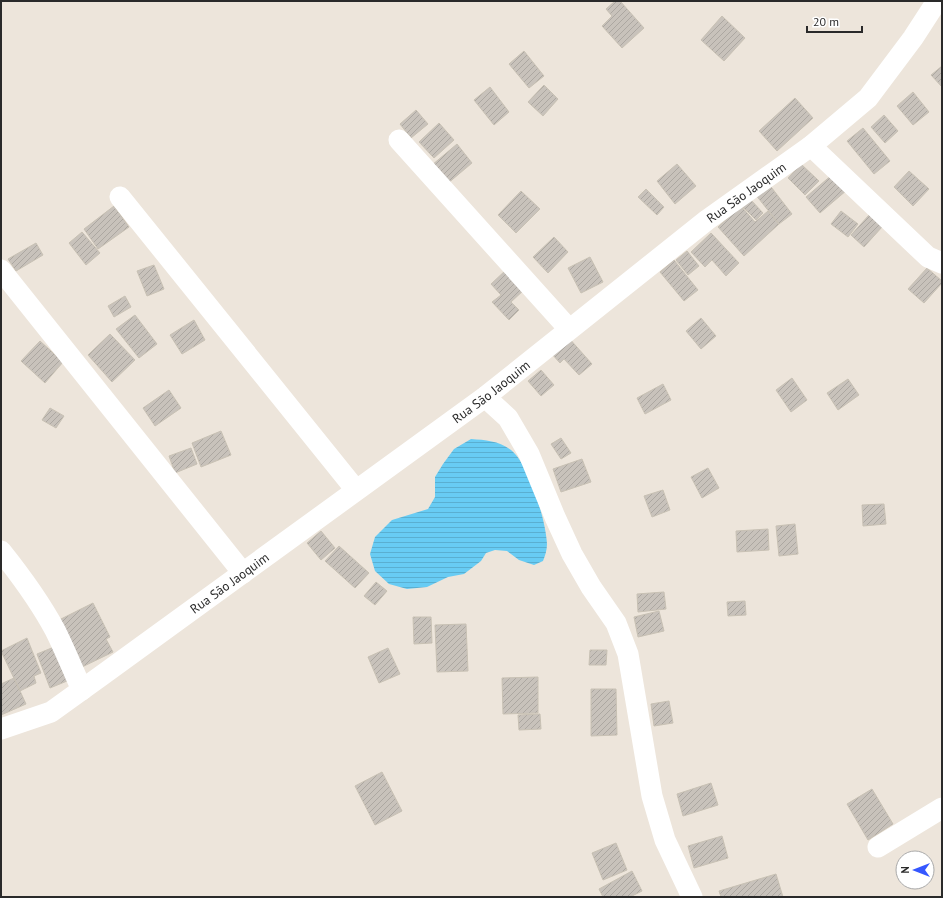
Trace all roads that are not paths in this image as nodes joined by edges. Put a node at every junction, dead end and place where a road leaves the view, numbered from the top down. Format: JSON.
{"nodes":[{"id":1,"x":937,"y":1,"type":"edge"},
{"id":2,"x":399,"y":140,"type":"dead end"},
{"id":3,"x":811,"y":146,"type":"junction"},
{"id":4,"x":120,"y":197,"type":"dead end"},
{"id":5,"x":942,"y":263,"type":"edge"},
{"id":6,"x":1,"y":270,"type":"edge"},
{"id":7,"x":569,"y":329,"type":"junction"},
{"id":8,"x":485,"y":397,"type":"junction"},
{"id":9,"x":356,"y":490,"type":"junction"},
{"id":10,"x":1,"y":551,"type":"edge"},
{"id":11,"x":243,"y":573,"type":"junction"},
{"id":12,"x":82,"y":690,"type":"junction"},
{"id":13,"x":1,"y":729,"type":"edge"},
{"id":14,"x":942,"y":808,"type":"edge"},
{"id":15,"x":878,"y":847,"type":"dead end"},
{"id":16,"x":692,"y":897,"type":"edge"}],
"edges":[{"from":1,"to":3,"type":"street","name":"Rua São Jaoquim"},
{"from":2,"to":7,"type":"street"},
{"from":3,"to":5,"type":"street"},
{"from":3,"to":7,"type":"street","name":"Rua São Jaoquim"},
{"from":4,"to":9,"type":"street"},
{"from":6,"to":11,"type":"street"},
{"from":7,"to":8,"type":"street","name":"Rua São Jaoquim"},
{"from":8,"to":9,"type":"street","name":"Rua São Jaoquim"},
{"from":8,"to":16,"type":"street"},
{"from":9,"to":11,"type":"street","name":"Rua São Jaoquim"},
{"from":10,"to":12,"type":"street"},
{"from":11,"to":12,"type":"street","name":"Rua São Jaoquim"},
{"from":12,"to":13,"type":"street","name":"Rua São Jaoquim"},
{"from":14,"to":15,"type":"street"}]}
